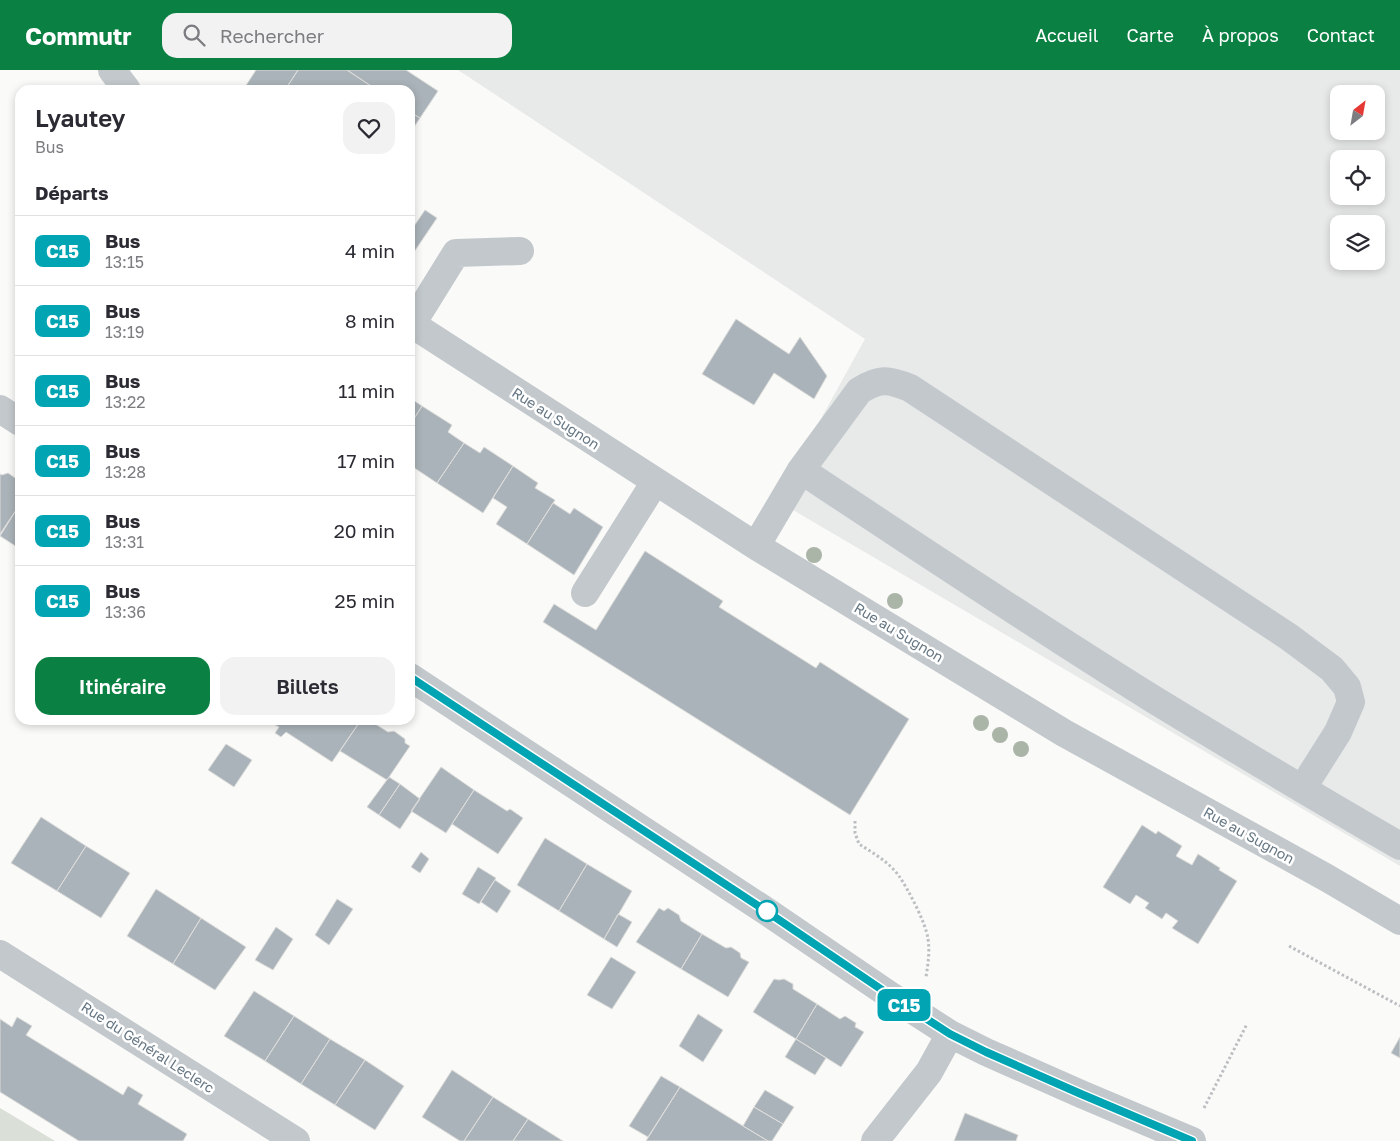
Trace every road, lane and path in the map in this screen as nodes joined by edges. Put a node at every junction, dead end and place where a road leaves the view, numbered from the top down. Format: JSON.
{"nodes":[{"id":1,"x":112,"y":70,"type":"edge"},
{"id":2,"x":124,"y":85,"type":"edge"},
{"id":3,"x":520,"y":251,"type":"dead end"},
{"id":4,"x":415,"y":318,"type":"edge"},
{"id":5,"x":415,"y":327,"type":"edge"},
{"id":6,"x":0,"y":409,"type":"edge"},
{"id":7,"x":15,"y":419,"type":"edge"},
{"id":8,"x":801,"y":470,"type":"junction"},
{"id":9,"x":655,"y":482,"type":"junction"},
{"id":10,"x":756,"y":546,"type":"junction"},
{"id":11,"x":585,"y":593,"type":"dead end"},
{"id":12,"x":415,"y":680,"type":"edge"},
{"id":13,"x":1302,"y":789,"type":"junction"},
{"id":14,"x":855,"y":821,"type":"dead end"},
{"id":15,"x":1400,"y":846,"type":"edge"},
{"id":16,"x":1400,"y":921,"type":"edge"},
{"id":17,"x":1289,"y":946,"type":"dead end"},
{"id":18,"x":0,"y":954,"type":"edge"},
{"id":19,"x":891,"y":996,"type":"junction"},
{"id":20,"x":1400,"y":1006,"type":"edge"},
{"id":21,"x":1247,"y":1024,"type":"dead end"},
{"id":22,"x":950,"y":1034,"type":"junction"},
{"id":23,"x":1210,"y":1096,"type":"dead end"},
{"id":24,"x":296,"y":1141,"type":"edge"},
{"id":25,"x":875,"y":1141,"type":"edge"},
{"id":26,"x":1192,"y":1141,"type":"edge"}],
"edges":[{"from":1,"to":2,"type":"street"},
{"from":3,"to":4,"type":"street"},
{"from":5,"to":9,"type":"street","name":"Rue au Sugnon"},
{"from":6,"to":7,"type":"street"},
{"from":8,"to":10,"type":"street"},
{"from":8,"to":13,"type":"street"},
{"from":8,"to":13,"type":"street"},
{"from":9,"to":10,"type":"street","name":"Rue au Sugnon"},
{"from":9,"to":11,"type":"street"},
{"from":10,"to":16,"type":"street","name":"Rue au Sugnon"},
{"from":12,"to":19,"type":"street"},
{"from":13,"to":15,"type":"street"},
{"from":14,"to":19,"type":"path"},
{"from":17,"to":20,"type":"path"},
{"from":18,"to":24,"type":"street","name":"Rue du Général Leclerc"},
{"from":19,"to":22,"type":"street"},
{"from":21,"to":23,"type":"path"},
{"from":22,"to":25,"type":"street"},
{"from":22,"to":26,"type":"street"}]}
